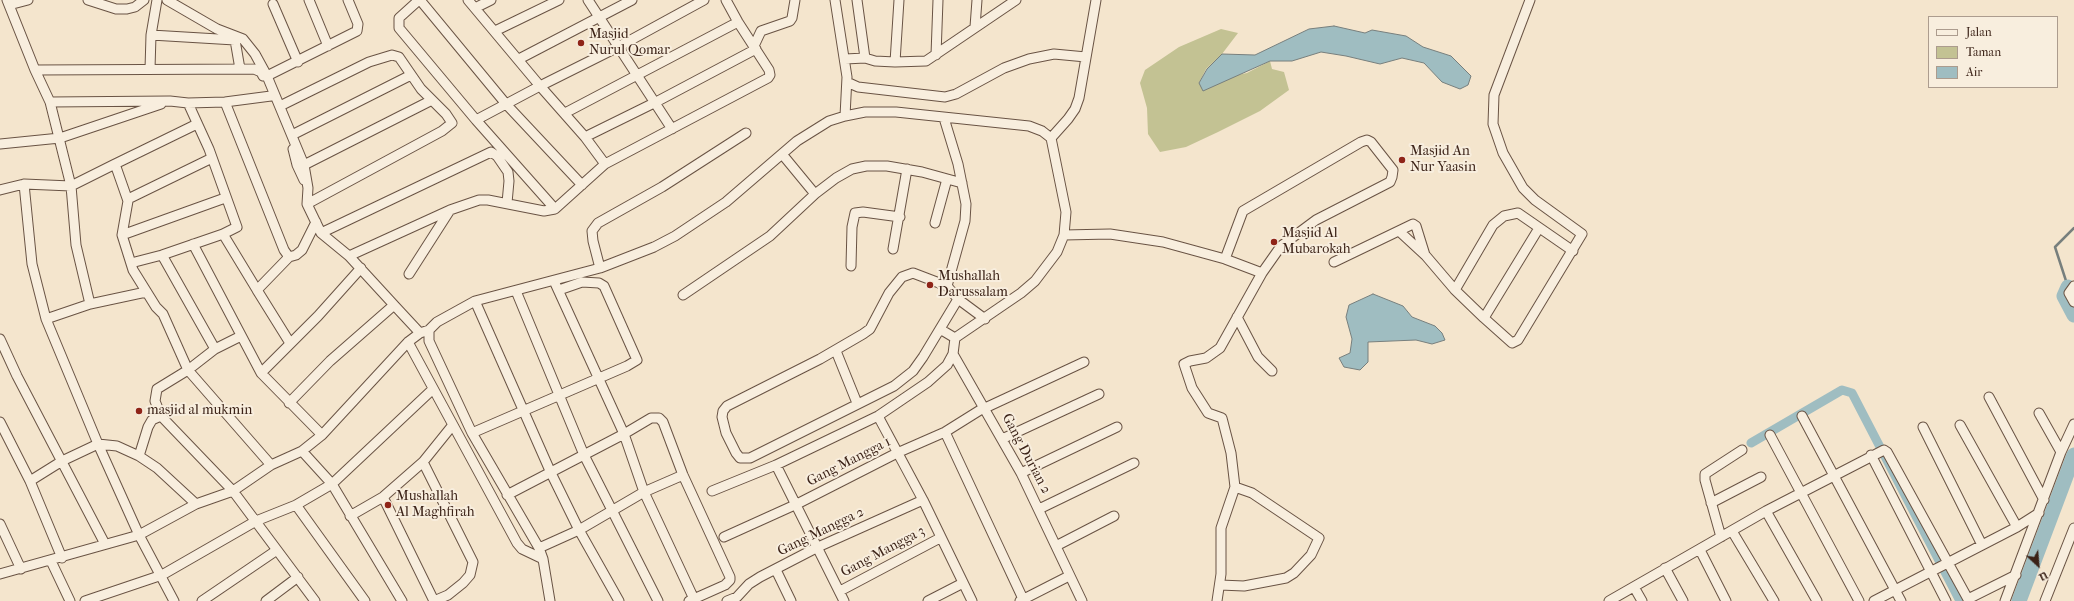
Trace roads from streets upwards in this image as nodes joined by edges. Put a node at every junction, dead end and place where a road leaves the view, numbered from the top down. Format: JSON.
{"nodes":[{"id":1,"x":28,"y":0,"type":"edge"},
{"id":2,"x":88,"y":0,"type":"edge"},
{"id":3,"x":144,"y":0,"type":"edge"},
{"id":4,"x":157,"y":0,"type":"edge"},
{"id":5,"x":166,"y":0,"type":"edge"},
{"id":6,"x":309,"y":0,"type":"edge"},
{"id":7,"x":348,"y":0,"type":"edge"},
{"id":8,"x":420,"y":0,"type":"edge"},
{"id":9,"x":468,"y":0,"type":"edge"},
{"id":10,"x":491,"y":0,"type":"edge"},
{"id":11,"x":559,"y":0,"type":"edge"},
{"id":12,"x":588,"y":0,"type":"edge"},
{"id":13,"x":632,"y":0,"type":"edge"},
{"id":14,"x":704,"y":0,"type":"edge"},
{"id":15,"x":726,"y":0,"type":"edge"},
{"id":16,"x":795,"y":0,"type":"edge"},
{"id":17,"x":835,"y":0,"type":"edge"},
{"id":18,"x":857,"y":0,"type":"edge"},
{"id":19,"x":899,"y":0,"type":"edge"},
{"id":20,"x":938,"y":0,"type":"edge"},
{"id":21,"x":977,"y":0,"type":"edge"},
{"id":22,"x":1016,"y":0,"type":"edge"},
{"id":23,"x":1096,"y":0,"type":"edge"},
{"id":24,"x":1530,"y":0,"type":"edge"},
{"id":25,"x":8,"y":3,"type":"edge"},
{"id":26,"x":183,"y":3,"type":"edge"},
{"id":27,"x":273,"y":4,"type":"dead end"},
{"id":28,"x":476,"y":8,"type":"junction"},
{"id":29,"x":601,"y":18,"type":"junction"},
{"id":30,"x":738,"y":22,"type":"junction"},
{"id":31,"x":975,"y":27,"type":"junction"},
{"id":32,"x":495,"y":31,"type":"junction"},
{"id":33,"x":151,"y":35,"type":"junction"},
{"id":34,"x":328,"y":46,"type":"junction"},
{"id":35,"x":618,"y":47,"type":"junction"},
{"id":36,"x":755,"y":47,"type":"junction"},
{"id":37,"x":936,"y":55,"type":"junction"},
{"id":38,"x":1086,"y":57,"type":"junction"},
{"id":39,"x":865,"y":58,"type":"junction"},
{"id":40,"x":519,"y":59,"type":"junction"},
{"id":41,"x":845,"y":59,"type":"junction"},
{"id":42,"x":298,"y":62,"type":"junction"},
{"id":43,"x":895,"y":62,"type":"junction"},
{"id":44,"x":150,"y":69,"type":"junction"},
{"id":45,"x":240,"y":69,"type":"junction"},
{"id":46,"x":35,"y":70,"type":"junction"},
{"id":47,"x":637,"y":74,"type":"junction"},
{"id":48,"x":411,"y":75,"type":"junction"},
{"id":49,"x":268,"y":76,"type":"junction"},
{"id":50,"x":847,"y":82,"type":"junction"},
{"id":51,"x":540,"y":86,"type":"junction"},
{"id":52,"x":271,"y":96,"type":"junction"},
{"id":53,"x":432,"y":100,"type":"junction"},
{"id":54,"x":170,"y":101,"type":"junction"},
{"id":55,"x":50,"y":102,"type":"junction"},
{"id":56,"x":225,"y":102,"type":"junction"},
{"id":57,"x":656,"y":102,"type":"junction"},
{"id":58,"x":188,"y":103,"type":"junction"},
{"id":59,"x":506,"y":104,"type":"junction"},
{"id":60,"x":280,"y":106,"type":"junction"},
{"id":61,"x":565,"y":113,"type":"junction"},
{"id":62,"x":845,"y":116,"type":"junction"},
{"id":63,"x":944,"y":118,"type":"junction"},
{"id":64,"x":476,"y":120,"type":"junction"},
{"id":65,"x":197,"y":124,"type":"junction"},
{"id":66,"x":672,"y":129,"type":"junction"},
{"id":67,"x":746,"y":133,"type":"dead end"},
{"id":68,"x":292,"y":135,"type":"junction"},
{"id":69,"x":585,"y":137,"type":"junction"},
{"id":70,"x":60,"y":138,"type":"junction"},
{"id":71,"x":1051,"y":138,"type":"junction"},
{"id":72,"x":0,"y":144,"type":"edge"},
{"id":73,"x":782,"y":154,"type":"junction"},
{"id":74,"x":212,"y":158,"type":"junction"},
{"id":75,"x":116,"y":164,"type":"junction"},
{"id":76,"x":304,"y":164,"type":"junction"},
{"id":77,"x":605,"y":164,"type":"junction"},
{"id":78,"x":907,"y":169,"type":"junction"},
{"id":79,"x":947,"y":179,"type":"junction"},
{"id":80,"x":962,"y":182,"type":"junction"},
{"id":81,"x":24,"y":184,"type":"junction"},
{"id":82,"x":582,"y":185,"type":"junction"},
{"id":83,"x":71,"y":186,"type":"junction"},
{"id":84,"x":308,"y":188,"type":"junction"},
{"id":85,"x":0,"y":190,"type":"edge"},
{"id":86,"x":815,"y":194,"type":"junction"},
{"id":87,"x":225,"y":198,"type":"junction"},
{"id":88,"x":128,"y":199,"type":"junction"},
{"id":89,"x":308,"y":204,"type":"junction"},
{"id":90,"x":507,"y":204,"type":"junction"},
{"id":91,"x":555,"y":209,"type":"junction"},
{"id":92,"x":450,"y":210,"type":"junction"},
{"id":93,"x":900,"y":217,"type":"junction"},
{"id":94,"x":316,"y":222,"type":"junction"},
{"id":95,"x":935,"y":223,"type":"dead end"},
{"id":96,"x":1539,"y":228,"type":"junction"},
{"id":97,"x":1400,"y":232,"type":"junction"},
{"id":98,"x":321,"y":233,"type":"junction"},
{"id":99,"x":223,"y":234,"type":"junction"},
{"id":100,"x":122,"y":235,"type":"junction"},
{"id":101,"x":1064,"y":235,"type":"junction"},
{"id":102,"x":194,"y":244,"type":"junction"},
{"id":103,"x":893,"y":248,"type":"dead end"},
{"id":104,"x":1573,"y":251,"type":"junction"},
{"id":105,"x":162,"y":255,"type":"junction"},
{"id":106,"x":349,"y":256,"type":"junction"},
{"id":107,"x":1426,"y":256,"type":"junction"},
{"id":108,"x":288,"y":257,"type":"junction"},
{"id":109,"x":1225,"y":259,"type":"junction"},
{"id":110,"x":1334,"y":262,"type":"dead end"},
{"id":111,"x":131,"y":263,"type":"junction"},
{"id":112,"x":851,"y":266,"type":"dead end"},
{"id":113,"x":361,"y":268,"type":"junction"},
{"id":114,"x":600,"y":268,"type":"junction"},
{"id":115,"x":1262,"y":273,"type":"junction"},
{"id":116,"x":410,"y":274,"type":"dead end"},
{"id":117,"x":554,"y":280,"type":"junction"},
{"id":118,"x":947,"y":286,"type":"junction"},
{"id":119,"x":2074,"y":286,"type":"edge"},
{"id":120,"x":257,"y":290,"type":"junction"},
{"id":121,"x":560,"y":290,"type":"junction"},
{"id":122,"x":1455,"y":290,"type":"junction"},
{"id":123,"x":516,"y":291,"type":"junction"},
{"id":124,"x":146,"y":292,"type":"junction"},
{"id":125,"x":683,"y":295,"type":"dead end"},
{"id":126,"x":958,"y":299,"type":"junction"},
{"id":127,"x":475,"y":300,"type":"junction"},
{"id":128,"x":2074,"y":302,"type":"edge"},
{"id":129,"x":90,"y":304,"type":"junction"},
{"id":130,"x":394,"y":305,"type":"junction"},
{"id":131,"x":1237,"y":317,"type":"junction"},
{"id":132,"x":46,"y":318,"type":"junction"},
{"id":133,"x":1484,"y":318,"type":"junction"},
{"id":134,"x":984,"y":319,"type":"junction"},
{"id":135,"x":940,"y":329,"type":"junction"},
{"id":136,"x":429,"y":330,"type":"junction"},
{"id":137,"x":420,"y":333,"type":"junction"},
{"id":138,"x":241,"y":336,"type":"junction"},
{"id":139,"x":955,"y":338,"type":"junction"},
{"id":140,"x":0,"y":339,"type":"edge"},
{"id":141,"x":408,"y":342,"type":"junction"},
{"id":142,"x":290,"y":343,"type":"junction"},
{"id":143,"x":215,"y":349,"type":"junction"},
{"id":144,"x":836,"y":351,"type":"junction"},
{"id":145,"x":953,"y":354,"type":"junction"},
{"id":146,"x":1084,"y":362,"type":"dead end"},
{"id":147,"x":188,"y":370,"type":"junction"},
{"id":148,"x":1272,"y":371,"type":"dead end"},
{"id":149,"x":261,"y":373,"type":"junction"},
{"id":150,"x":598,"y":378,"type":"junction"},
{"id":151,"x":433,"y":389,"type":"junction"},
{"id":152,"x":1098,"y":394,"type":"dead end"},
{"id":153,"x":559,"y":396,"type":"junction"},
{"id":154,"x":1989,"y":397,"type":"dead end"},
{"id":155,"x":289,"y":403,"type":"junction"},
{"id":156,"x":857,"y":403,"type":"junction"},
{"id":157,"x":985,"y":408,"type":"junction"},
{"id":158,"x":522,"y":410,"type":"junction"},
{"id":159,"x":2039,"y":413,"type":"dead end"},
{"id":160,"x":161,"y":416,"type":"junction"},
{"id":161,"x":878,"y":416,"type":"junction"},
{"id":162,"x":1802,"y":416,"type":"dead end"},
{"id":163,"x":0,"y":422,"type":"edge"},
{"id":164,"x":2074,"y":424,"type":"edge"},
{"id":165,"x":1960,"y":425,"type":"dead end"},
{"id":166,"x":452,"y":426,"type":"junction"},
{"id":167,"x":1117,"y":427,"type":"dead end"},
{"id":168,"x":1923,"y":427,"type":"dead end"},
{"id":169,"x":945,"y":432,"type":"junction"},
{"id":170,"x":472,"y":433,"type":"junction"},
{"id":171,"x":624,"y":434,"type":"junction"},
{"id":172,"x":1770,"y":435,"type":"dead end"},
{"id":173,"x":322,"y":436,"type":"junction"},
{"id":174,"x":1002,"y":439,"type":"junction"},
{"id":175,"x":98,"y":444,"type":"junction"},
{"id":176,"x":1742,"y":450,"type":"dead end"},
{"id":177,"x":302,"y":452,"type":"junction"},
{"id":178,"x":2061,"y":452,"type":"junction"},
{"id":179,"x":897,"y":453,"type":"junction"},
{"id":180,"x":1876,"y":453,"type":"junction"},
{"id":181,"x":584,"y":455,"type":"junction"},
{"id":182,"x":139,"y":456,"type":"junction"},
{"id":183,"x":62,"y":461,"type":"junction"},
{"id":184,"x":423,"y":462,"type":"junction"},
{"id":185,"x":1134,"y":463,"type":"dead end"},
{"id":186,"x":271,"y":465,"type":"junction"},
{"id":187,"x":776,"y":465,"type":"junction"},
{"id":188,"x":551,"y":473,"type":"junction"},
{"id":189,"x":1021,"y":473,"type":"junction"},
{"id":190,"x":683,"y":475,"type":"junction"},
{"id":191,"x":1832,"y":476,"type":"junction"},
{"id":192,"x":1761,"y":477,"type":"dead end"},
{"id":193,"x":30,"y":481,"type":"junction"},
{"id":194,"x":332,"y":484,"type":"junction"},
{"id":195,"x":1235,"y":488,"type":"junction"},
{"id":196,"x":712,"y":491,"type":"dead end"},
{"id":197,"x":233,"y":492,"type":"junction"},
{"id":198,"x":644,"y":492,"type":"junction"},
{"id":199,"x":1800,"y":494,"type":"junction"},
{"id":200,"x":507,"y":496,"type":"junction"},
{"id":201,"x":383,"y":497,"type":"junction"},
{"id":202,"x":923,"y":500,"type":"junction"},
{"id":203,"x":2044,"y":500,"type":"junction"},
{"id":204,"x":1711,"y":503,"type":"junction"},
{"id":205,"x":196,"y":504,"type":"junction"},
{"id":206,"x":797,"y":504,"type":"junction"},
{"id":207,"x":296,"y":505,"type":"junction"},
{"id":208,"x":1039,"y":509,"type":"junction"},
{"id":209,"x":611,"y":511,"type":"junction"},
{"id":210,"x":1766,"y":512,"type":"junction"},
{"id":211,"x":2038,"y":513,"type":"junction"},
{"id":212,"x":350,"y":516,"type":"junction"},
{"id":213,"x":1114,"y":516,"type":"dead end"},
{"id":214,"x":256,"y":521,"type":"junction"},
{"id":215,"x":0,"y":524,"type":"edge"},
{"id":216,"x":2017,"y":527,"type":"junction"},
{"id":217,"x":579,"y":530,"type":"junction"},
{"id":218,"x":1732,"y":531,"type":"junction"},
{"id":219,"x":2073,"y":534,"type":"edge"},
{"id":220,"x":139,"y":535,"type":"junction"},
{"id":221,"x":724,"y":537,"type":"dead end"},
{"id":222,"x":1721,"y":537,"type":"junction"},
{"id":223,"x":940,"y":538,"type":"junction"},
{"id":224,"x":105,"y":544,"type":"junction"},
{"id":225,"x":1056,"y":546,"type":"junction"},
{"id":226,"x":1982,"y":546,"type":"junction"},
{"id":227,"x":818,"y":547,"type":"junction"},
{"id":228,"x":539,"y":548,"type":"junction"},
{"id":229,"x":277,"y":550,"type":"junction"},
{"id":230,"x":1700,"y":550,"type":"junction"},
{"id":231,"x":62,"y":558,"type":"junction"},
{"id":232,"x":543,"y":559,"type":"junction"},
{"id":233,"x":51,"y":561,"type":"junction"},
{"id":234,"x":1947,"y":564,"type":"junction"},
{"id":235,"x":1665,"y":568,"type":"junction"},
{"id":236,"x":22,"y":569,"type":"junction"},
{"id":237,"x":776,"y":570,"type":"junction"},
{"id":238,"x":1932,"y":572,"type":"junction"},
{"id":239,"x":0,"y":574,"type":"edge"},
{"id":240,"x":162,"y":575,"type":"junction"},
{"id":241,"x":2016,"y":575,"type":"junction"},
{"id":242,"x":1069,"y":576,"type":"junction"},
{"id":243,"x":298,"y":577,"type":"junction"},
{"id":244,"x":963,"y":584,"type":"junction"},
{"id":245,"x":1220,"y":585,"type":"junction"},
{"id":246,"x":1634,"y":588,"type":"junction"},
{"id":247,"x":1895,"y":590,"type":"junction"},
{"id":248,"x":840,"y":591,"type":"junction"},
{"id":249,"x":738,"y":599,"type":"edge"},
{"id":250,"x":1220,"y":599,"type":"edge"},
{"id":251,"x":691,"y":600,"type":"edge"},
{"id":252,"x":1023,"y":600,"type":"edge"},
{"id":253,"x":1968,"y":600,"type":"edge"},
{"id":254,"x":70,"y":601,"type":"edge"},
{"id":255,"x":85,"y":601,"type":"edge"},
{"id":256,"x":174,"y":601,"type":"edge"},
{"id":257,"x":202,"y":601,"type":"edge"},
{"id":258,"x":266,"y":601,"type":"edge"},
{"id":259,"x":315,"y":601,"type":"edge"},
{"id":260,"x":364,"y":601,"type":"edge"},
{"id":261,"x":402,"y":601,"type":"edge"},
{"id":262,"x":434,"y":601,"type":"edge"},
{"id":263,"x":550,"y":601,"type":"edge"},
{"id":264,"x":619,"y":601,"type":"edge"},
{"id":265,"x":658,"y":601,"type":"edge"},
{"id":266,"x":727,"y":601,"type":"edge"},
{"id":267,"x":791,"y":601,"type":"edge"},
{"id":268,"x":844,"y":601,"type":"edge"},
{"id":269,"x":928,"y":601,"type":"edge"},
{"id":270,"x":972,"y":601,"type":"edge"},
{"id":271,"x":1082,"y":601,"type":"edge"},
{"id":272,"x":1609,"y":601,"type":"edge"},
{"id":273,"x":1642,"y":601,"type":"edge"},
{"id":274,"x":1683,"y":601,"type":"edge"},
{"id":275,"x":1726,"y":601,"type":"edge"},
{"id":276,"x":1774,"y":601,"type":"edge"},
{"id":277,"x":1817,"y":601,"type":"edge"},
{"id":278,"x":1859,"y":601,"type":"edge"},
{"id":279,"x":1874,"y":601,"type":"edge"},
{"id":280,"x":1901,"y":601,"type":"edge"},
{"id":281,"x":1946,"y":601,"type":"edge"},
{"id":282,"x":2005,"y":601,"type":"edge"},
{"id":283,"x":2045,"y":601,"type":"edge"}],
"edges":[{"from":1,"to":25,"type":"street"},
{"from":2,"to":3,"type":"street"},
{"from":4,"to":33,"type":"street"},
{"from":5,"to":26,"type":"street"},
{"from":6,"to":34,"type":"street"},
{"from":7,"to":34,"type":"street"},
{"from":8,"to":59,"type":"street"},
{"from":8,"to":64,"type":"street"},
{"from":9,"to":28,"type":"street"},
{"from":10,"to":28,"type":"street"},
{"from":11,"to":32,"type":"street"},
{"from":12,"to":29,"type":"street"},
{"from":13,"to":29,"type":"street"},
{"from":14,"to":35,"type":"street"},
{"from":15,"to":30,"type":"street"},
{"from":16,"to":36,"type":"street"},
{"from":17,"to":41,"type":"street"},
{"from":18,"to":39,"type":"street"},
{"from":19,"to":43,"type":"street"},
{"from":20,"to":37,"type":"street"},
{"from":21,"to":31,"type":"street"},
{"from":22,"to":31,"type":"street"},
{"from":23,"to":38,"type":"street"},
{"from":24,"to":104,"type":"street"},
{"from":25,"to":46,"type":"street"},
{"from":26,"to":49,"type":"street"},
{"from":27,"to":42,"type":"street"},
{"from":28,"to":32,"type":"street"},
{"from":29,"to":35,"type":"street"},
{"from":29,"to":40,"type":"street"},
{"from":30,"to":36,"type":"street"},
{"from":30,"to":47,"type":"street"},
{"from":31,"to":37,"type":"street"},
{"from":32,"to":40,"type":"street"},
{"from":33,"to":44,"type":"street"},
{"from":33,"to":45,"type":"street"},
{"from":34,"to":42,"type":"street"},
{"from":35,"to":47,"type":"street"},
{"from":35,"to":51,"type":"street"},
{"from":36,"to":57,"type":"street"},
{"from":36,"to":66,"type":"street"},
{"from":37,"to":43,"type":"street"},
{"from":38,"to":50,"type":"street"},
{"from":38,"to":71,"type":"street"},
{"from":39,"to":41,"type":"street"},
{"from":39,"to":43,"type":"street"},
{"from":40,"to":51,"type":"street"},
{"from":41,"to":50,"type":"street"},
{"from":42,"to":49,"type":"street"},
{"from":44,"to":45,"type":"street"},
{"from":44,"to":46,"type":"street"},
{"from":45,"to":52,"type":"street"},
{"from":46,"to":55,"type":"street"},
{"from":47,"to":57,"type":"street"},
{"from":47,"to":61,"type":"street"},
{"from":48,"to":53,"type":"street"},
{"from":48,"to":60,"type":"street"},
{"from":48,"to":68,"type":"street"},
{"from":49,"to":60,"type":"street"},
{"from":50,"to":62,"type":"street"},
{"from":51,"to":59,"type":"street"},
{"from":51,"to":61,"type":"street"},
{"from":52,"to":56,"type":"street"},
{"from":52,"to":84,"type":"street"},
{"from":53,"to":76,"type":"street"},
{"from":53,"to":89,"type":"street"},
{"from":54,"to":55,"type":"street"},
{"from":54,"to":58,"type":"street"},
{"from":54,"to":70,"type":"street"},
{"from":55,"to":70,"type":"street"},
{"from":56,"to":58,"type":"street"},
{"from":56,"to":108,"type":"street"},
{"from":57,"to":66,"type":"street"},
{"from":57,"to":69,"type":"street"},
{"from":58,"to":65,"type":"street"},
{"from":59,"to":64,"type":"street"},
{"from":59,"to":82,"type":"street"},
{"from":60,"to":68,"type":"street"},
{"from":61,"to":69,"type":"street"},
{"from":62,"to":63,"type":"street"},
{"from":62,"to":73,"type":"street"},
{"from":63,"to":71,"type":"street"},
{"from":63,"to":80,"type":"street"},
{"from":64,"to":91,"type":"street"},
{"from":65,"to":74,"type":"street"},
{"from":65,"to":75,"type":"street"},
{"from":66,"to":77,"type":"street"},
{"from":67,"to":114,"type":"street"},
{"from":68,"to":76,"type":"street"},
{"from":69,"to":77,"type":"street"},
{"from":70,"to":72,"type":"street"},
{"from":70,"to":83,"type":"street"},
{"from":71,"to":101,"type":"street"},
{"from":73,"to":86,"type":"street"},
{"from":73,"to":114,"type":"street"},
{"from":74,"to":87,"type":"street"},
{"from":74,"to":88,"type":"street"},
{"from":75,"to":83,"type":"street"},
{"from":75,"to":88,"type":"street"},
{"from":76,"to":84,"type":"street"},
{"from":77,"to":82,"type":"street"},
{"from":78,"to":79,"type":"street"},
{"from":78,"to":86,"type":"street"},
{"from":78,"to":93,"type":"street"},
{"from":79,"to":80,"type":"street"},
{"from":79,"to":95,"type":"street"},
{"from":80,"to":118,"type":"street"},
{"from":81,"to":83,"type":"street"},
{"from":81,"to":85,"type":"street"},
{"from":81,"to":132,"type":"street"},
{"from":82,"to":91,"type":"street"},
{"from":83,"to":129,"type":"street"},
{"from":84,"to":89,"type":"street"},
{"from":86,"to":125,"type":"street"},
{"from":87,"to":99,"type":"street"},
{"from":87,"to":100,"type":"street"},
{"from":88,"to":100,"type":"street"},
{"from":89,"to":94,"type":"street"},
{"from":90,"to":91,"type":"street"},
{"from":90,"to":92,"type":"street"},
{"from":90,"to":98,"type":"street"},
{"from":92,"to":106,"type":"street"},
{"from":92,"to":116,"type":"street"},
{"from":93,"to":103,"type":"street"},
{"from":93,"to":112,"type":"street"},
{"from":94,"to":98,"type":"street"},
{"from":94,"to":108,"type":"street"},
{"from":96,"to":104,"type":"street"},
{"from":96,"to":122,"type":"street"},
{"from":96,"to":133,"type":"street"},
{"from":97,"to":107,"type":"street"},
{"from":97,"to":107,"type":"street"},
{"from":97,"to":110,"type":"street"},
{"from":98,"to":106,"type":"street"},
{"from":99,"to":102,"type":"street"},
{"from":99,"to":120,"type":"street"},
{"from":100,"to":111,"type":"street"},
{"from":101,"to":109,"type":"street"},
{"from":101,"to":134,"type":"street"},
{"from":102,"to":105,"type":"street"},
{"from":102,"to":138,"type":"street"},
{"from":104,"to":133,"type":"street"},
{"from":105,"to":111,"type":"street"},
{"from":105,"to":143,"type":"street"},
{"from":106,"to":113,"type":"street"},
{"from":107,"to":122,"type":"street"},
{"from":108,"to":120,"type":"street"},
{"from":109,"to":115,"type":"street"},
{"from":109,"to":115,"type":"street"},
{"from":111,"to":124,"type":"street"},
{"from":113,"to":130,"type":"street"},
{"from":113,"to":142,"type":"street"},
{"from":114,"to":117,"type":"street"},
{"from":115,"to":131,"type":"street"},
{"from":117,"to":121,"type":"street"},
{"from":117,"to":123,"type":"street"},
{"from":118,"to":126,"type":"street"},
{"from":118,"to":144,"type":"street"},
{"from":119,"to":128,"type":"street"},
{"from":120,"to":142,"type":"street"},
{"from":121,"to":150,"type":"street"},
{"from":121,"to":150,"type":"street"},
{"from":122,"to":133,"type":"street"},
{"from":123,"to":127,"type":"street"},
{"from":123,"to":153,"type":"street"},
{"from":124,"to":129,"type":"street"},
{"from":124,"to":147,"type":"street"},
{"from":126,"to":134,"type":"street"},
{"from":126,"to":135,"type":"street"},
{"from":127,"to":136,"type":"street"},
{"from":127,"to":158,"type":"street"},
{"from":129,"to":132,"type":"street"},
{"from":130,"to":137,"type":"street"},
{"from":130,"to":155,"type":"street"},
{"from":131,"to":148,"type":"street"},
{"from":131,"to":195,"type":"street"},
{"from":132,"to":175,"type":"street"},
{"from":134,"to":139,"type":"street"},
{"from":135,"to":139,"type":"street"},
{"from":135,"to":156,"type":"street"},
{"from":136,"to":137,"type":"street"},
{"from":136,"to":170,"type":"street"},
{"from":137,"to":141,"type":"street"},
{"from":138,"to":143,"type":"street"},
{"from":138,"to":149,"type":"street"},
{"from":139,"to":145,"type":"street"},
{"from":140,"to":183,"type":"street"},
{"from":141,"to":151,"type":"street"},
{"from":141,"to":173,"type":"street"},
{"from":142,"to":149,"type":"street"},
{"from":143,"to":147,"type":"street"},
{"from":144,"to":156,"type":"street"},
{"from":144,"to":156,"type":"street"},
{"from":145,"to":157,"type":"street","name":"Gang Durian 2"},
{"from":145,"to":161,"type":"street"},
{"from":146,"to":157,"type":"street","name":"Gang Mangga 1"},
{"from":147,"to":160,"type":"street"},
{"from":147,"to":186,"type":"street"},
{"from":149,"to":155,"type":"street"},
{"from":150,"to":153,"type":"street"},
{"from":150,"to":171,"type":"street"},
{"from":151,"to":166,"type":"street"},
{"from":151,"to":194,"type":"street"},
{"from":152,"to":174,"type":"street"},
{"from":153,"to":158,"type":"street"},
{"from":153,"to":181,"type":"street"},
{"from":154,"to":203,"type":"street"},
{"from":155,"to":173,"type":"street"},
{"from":157,"to":169,"type":"street","name":"Gang Mangga 1"},
{"from":157,"to":174,"type":"street","name":"Gang Durian 2"},
{"from":158,"to":170,"type":"street"},
{"from":158,"to":188,"type":"street"},
{"from":159,"to":178,"type":"street"},
{"from":160,"to":182,"type":"street"},
{"from":160,"to":197,"type":"street"},
{"from":161,"to":179,"type":"street"},
{"from":161,"to":187,"type":"street"},
{"from":162,"to":191,"type":"street"},
{"from":163,"to":193,"type":"street"},
{"from":164,"to":178,"type":"street"},
{"from":165,"to":216,"type":"street"},
{"from":166,"to":184,"type":"street"},
{"from":166,"to":232,"type":"street"},
{"from":167,"to":189,"type":"street"},
{"from":168,"to":226,"type":"street"},
{"from":169,"to":179,"type":"street","name":"Gang Mangga 1"},
{"from":169,"to":252,"type":"street"},
{"from":170,"to":200,"type":"street"},
{"from":171,"to":181,"type":"street"},
{"from":171,"to":190,"type":"street"},
{"from":171,"to":198,"type":"street"},
{"from":172,"to":199,"type":"street"},
{"from":173,"to":177,"type":"street"},
{"from":174,"to":189,"type":"street","name":"Gang Durian 2"},
{"from":175,"to":182,"type":"street"},
{"from":175,"to":183,"type":"street"},
{"from":175,"to":220,"type":"street"},
{"from":176,"to":204,"type":"street"},
{"from":177,"to":186,"type":"street"},
{"from":177,"to":194,"type":"street"},
{"from":178,"to":203,"type":"street"},
{"from":179,"to":202,"type":"street"},
{"from":179,"to":206,"type":"street","name":"Gang Mangga 1"},
{"from":180,"to":191,"type":"street"},
{"from":180,"to":234,"type":"street"},
{"from":180,"to":238,"type":"street"},
{"from":181,"to":188,"type":"street"},
{"from":181,"to":209,"type":"street"},
{"from":182,"to":205,"type":"street"},
{"from":183,"to":193,"type":"street"},
{"from":183,"to":224,"type":"street"},
{"from":184,"to":201,"type":"street"},
{"from":184,"to":262,"type":"street"},
{"from":185,"to":208,"type":"street"},
{"from":186,"to":197,"type":"street"},
{"from":187,"to":196,"type":"street"},
{"from":187,"to":206,"type":"street"},
{"from":188,"to":200,"type":"street"},
{"from":188,"to":217,"type":"street"},
{"from":189,"to":208,"type":"street","name":"Gang Durian 2"},
{"from":190,"to":198,"type":"street"},
{"from":190,"to":251,"type":"street"},
{"from":191,"to":199,"type":"street"},
{"from":191,"to":247,"type":"street"},
{"from":192,"to":204,"type":"street"},
{"from":193,"to":231,"type":"street"},
{"from":194,"to":207,"type":"street"},
{"from":194,"to":212,"type":"street"},
{"from":195,"to":245,"type":"street"},
{"from":195,"to":245,"type":"street"},
{"from":197,"to":205,"type":"street"},
{"from":197,"to":214,"type":"street"},
{"from":198,"to":209,"type":"street"},
{"from":198,"to":251,"type":"street"},
{"from":199,"to":210,"type":"street"},
{"from":199,"to":278,"type":"street"},
{"from":200,"to":228,"type":"street"},
{"from":201,"to":212,"type":"street"},
{"from":201,"to":262,"type":"street"},
{"from":202,"to":223,"type":"street"},
{"from":202,"to":227,"type":"street","name":"Gang Mangga 2"},
{"from":203,"to":211,"type":"street"},
{"from":204,"to":222,"type":"street"},
{"from":205,"to":220,"type":"street"},
{"from":206,"to":221,"type":"street","name":"Gang Mangga 1"},
{"from":206,"to":227,"type":"street"},
{"from":207,"to":214,"type":"street"},
{"from":207,"to":260,"type":"street"},
{"from":208,"to":225,"type":"street","name":"Gang Durian 2"},
{"from":209,"to":217,"type":"street"},
{"from":209,"to":265,"type":"street"},
{"from":210,"to":218,"type":"street"},
{"from":210,"to":277,"type":"street"},
{"from":211,"to":216,"type":"street"},
{"from":211,"to":241,"type":"street"},
{"from":212,"to":261,"type":"street"},
{"from":213,"to":225,"type":"street"},
{"from":214,"to":229,"type":"street"},
{"from":214,"to":240,"type":"street"},
{"from":215,"to":236,"type":"street"},
{"from":216,"to":226,"type":"street"},
{"from":217,"to":228,"type":"street"},
{"from":217,"to":264,"type":"street"},
{"from":218,"to":222,"type":"street"},
{"from":218,"to":276,"type":"street"},
{"from":219,"to":283,"type":"street"},
{"from":220,"to":224,"type":"street"},
{"from":220,"to":240,"type":"street"},
{"from":222,"to":230,"type":"street"},
{"from":223,"to":244,"type":"street"},
{"from":223,"to":248,"type":"street","name":"Gang Mangga 3"},
{"from":224,"to":231,"type":"street"},
{"from":225,"to":242,"type":"street","name":"Gang Durian 2"},
{"from":226,"to":234,"type":"street"},
{"from":227,"to":237,"type":"street","name":"Gang Mangga 2"},
{"from":227,"to":248,"type":"street"},
{"from":228,"to":232,"type":"street"},
{"from":229,"to":243,"type":"street"},
{"from":229,"to":257,"type":"street"},
{"from":230,"to":235,"type":"street"},
{"from":230,"to":275,"type":"street"},
{"from":231,"to":233,"type":"street"},
{"from":232,"to":263,"type":"street"},
{"from":233,"to":236,"type":"street"},
{"from":233,"to":254,"type":"street"},
{"from":234,"to":238,"type":"street"},
{"from":234,"to":253,"type":"street"},
{"from":235,"to":246,"type":"street"},
{"from":235,"to":274,"type":"street"},
{"from":236,"to":239,"type":"street"},
{"from":237,"to":249,"type":"street","name":"Gang Mangga 2"},
{"from":237,"to":267,"type":"street"},
{"from":238,"to":247,"type":"street"},
{"from":238,"to":281,"type":"street"},
{"from":240,"to":255,"type":"street"},
{"from":240,"to":256,"type":"street"},
{"from":241,"to":253,"type":"street"},
{"from":241,"to":282,"type":"street"},
{"from":242,"to":252,"type":"street"},
{"from":242,"to":271,"type":"street","name":"Gang Durian 2"},
{"from":243,"to":258,"type":"street"},
{"from":243,"to":259,"type":"street"},
{"from":244,"to":269,"type":"street"},
{"from":244,"to":270,"type":"street"},
{"from":245,"to":250,"type":"street"},
{"from":246,"to":272,"type":"street"},
{"from":246,"to":273,"type":"street"},
{"from":247,"to":279,"type":"street"},
{"from":247,"to":280,"type":"street"},
{"from":248,"to":268,"type":"street"},
{"from":249,"to":266,"type":"street","name":"Gang Mangga 2"}]}
